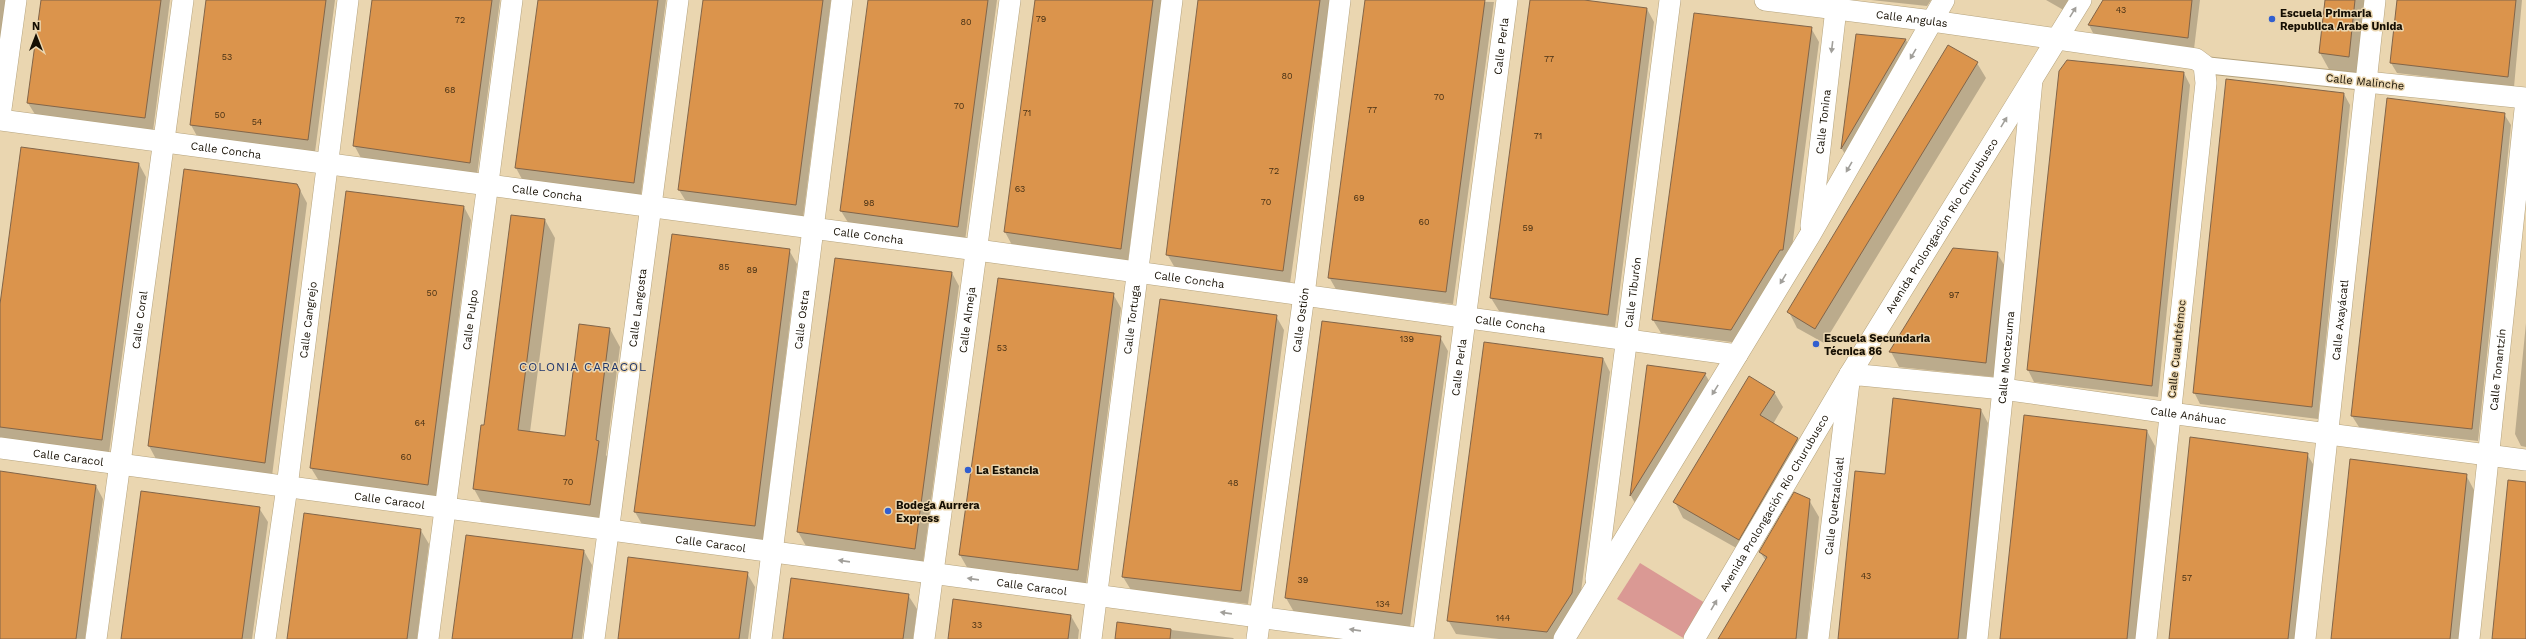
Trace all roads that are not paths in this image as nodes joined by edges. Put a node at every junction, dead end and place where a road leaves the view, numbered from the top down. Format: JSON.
{"nodes":[{"id":1,"x":16,"y":0,"type":"edge"},
{"id":2,"x":183,"y":0,"type":"edge"},
{"id":3,"x":348,"y":0,"type":"edge"},
{"id":4,"x":512,"y":0,"type":"edge"},
{"id":5,"x":678,"y":0,"type":"edge"},
{"id":6,"x":842,"y":0,"type":"edge"},
{"id":7,"x":1010,"y":0,"type":"edge"},
{"id":8,"x":1172,"y":0,"type":"edge"},
{"id":9,"x":1340,"y":0,"type":"edge"},
{"id":10,"x":1507,"y":0,"type":"edge"},
{"id":11,"x":1670,"y":0,"type":"edge"},
{"id":12,"x":1766,"y":0,"type":"edge"},
{"id":13,"x":1944,"y":0,"type":"edge"},
{"id":14,"x":2080,"y":0,"type":"edge"},
{"id":15,"x":2375,"y":0,"type":"edge"},
{"id":16,"x":1837,"y":4,"type":"edge"},
{"id":17,"x":1932,"y":20,"type":"junction"},
{"id":18,"x":2057,"y":38,"type":"junction"},
{"id":19,"x":2205,"y":74,"type":"junction"},
{"id":20,"x":2032,"y":76,"type":"junction"},
{"id":21,"x":2366,"y":82,"type":"junction"},
{"id":22,"x":2526,"y":99,"type":"edge"},
{"id":23,"x":0,"y":116,"type":"edge"},
{"id":24,"x":0,"y":120,"type":"edge"},
{"id":25,"x":164,"y":143,"type":"junction"},
{"id":26,"x":328,"y":164,"type":"junction"},
{"id":27,"x":489,"y":186,"type":"junction"},
{"id":28,"x":652,"y":206,"type":"junction"},
{"id":29,"x":812,"y":229,"type":"junction"},
{"id":30,"x":1810,"y":235,"type":"junction"},
{"id":31,"x":978,"y":250,"type":"junction"},
{"id":32,"x":1138,"y":272,"type":"junction"},
{"id":33,"x":1304,"y":295,"type":"junction"},
{"id":34,"x":1465,"y":317,"type":"junction"},
{"id":35,"x":1627,"y":339,"type":"junction"},
{"id":36,"x":1737,"y":355,"type":"junction"},
{"id":37,"x":1850,"y":374,"type":"junction"},
{"id":38,"x":2004,"y":389,"type":"junction"},
{"id":39,"x":2170,"y":413,"type":"junction"},
{"id":40,"x":2327,"y":433,"type":"junction"},
{"id":41,"x":0,"y":448,"type":"edge"},
{"id":42,"x":2487,"y":455,"type":"junction"},
{"id":43,"x":2526,"y":460,"type":"edge"},
{"id":44,"x":118,"y":464,"type":"junction"},
{"id":45,"x":287,"y":487,"type":"junction"},
{"id":46,"x":444,"y":508,"type":"junction"},
{"id":47,"x":610,"y":530,"type":"junction"},
{"id":48,"x":773,"y":552,"type":"junction"},
{"id":49,"x":932,"y":573,"type":"junction"},
{"id":50,"x":1595,"y":585,"type":"junction"},
{"id":51,"x":1096,"y":595,"type":"junction"},
{"id":52,"x":1260,"y":617,"type":"junction"},
{"id":53,"x":96,"y":639,"type":"edge"},
{"id":54,"x":265,"y":639,"type":"edge"},
{"id":55,"x":428,"y":639,"type":"edge"},
{"id":56,"x":594,"y":639,"type":"edge"},
{"id":57,"x":761,"y":639,"type":"edge"},
{"id":58,"x":924,"y":639,"type":"edge"},
{"id":59,"x":1091,"y":639,"type":"edge"},
{"id":60,"x":1257,"y":639,"type":"edge"},
{"id":61,"x":1422,"y":639,"type":"edge"},
{"id":62,"x":1564,"y":639,"type":"edge"},
{"id":63,"x":1694,"y":639,"type":"edge"},
{"id":64,"x":1818,"y":639,"type":"edge"},
{"id":65,"x":1977,"y":639,"type":"edge"},
{"id":66,"x":2146,"y":639,"type":"edge"},
{"id":67,"x":2305,"y":639,"type":"edge"},
{"id":68,"x":2469,"y":639,"type":"edge"}],
"edges":[{"from":1,"to":23,"type":"street"},
{"from":2,"to":25,"type":"street","name":"Calle Coral"},
{"from":3,"to":26,"type":"street","name":"Calle Cangrejo"},
{"from":4,"to":27,"type":"street","name":"Calle Pulpo"},
{"from":5,"to":28,"type":"street","name":"Calle Langosta"},
{"from":6,"to":29,"type":"street","name":"Calle Ostra"},
{"from":7,"to":31,"type":"street","name":"Calle Almeja"},
{"from":8,"to":32,"type":"street","name":"Calle Tortuga"},
{"from":9,"to":33,"type":"street","name":"Calle Ostión"},
{"from":10,"to":34,"type":"street","name":"Calle Perla"},
{"from":11,"to":35,"type":"street","name":"Calle Tiburón"},
{"from":12,"to":16,"type":"street","name":"Calle Angulas"},
{"from":13,"to":17,"type":"street"},
{"from":18,"to":14,"type":"street","name":"Avenida Prolongación Río Churubusco","one_way":true},
{"from":15,"to":21,"type":"street","name":"Calle Axayácatl"},
{"from":16,"to":17,"type":"street","name":"Calle Angulas"},
{"from":16,"to":30,"type":"street","name":"Calle Tonina","one_way":true},
{"from":17,"to":18,"type":"street","name":"Calle Angulas"},
{"from":17,"to":30,"type":"street","one_way":true},
{"from":18,"to":19,"type":"street","name":"Calle Malinche"},
{"from":18,"to":20,"type":"street","name":"Avenida Prolongación Río Churubusco"},
{"from":19,"to":21,"type":"street","name":"Calle Malinche"},
{"from":19,"to":39,"type":"street","name":"Calle Cuauhtémoc"},
{"from":37,"to":20,"type":"street","name":"Avenida Prolongación Río Churubusco","one_way":true},
{"from":20,"to":38,"type":"street","name":"Calle Moctezuma"},
{"from":21,"to":22,"type":"street","name":"Calle Malinche"},
{"from":21,"to":40,"type":"street","name":"Calle Axayácatl"},
{"from":22,"to":42,"type":"street","name":"Calle Tonantzín"},
{"from":24,"to":25,"type":"street","name":"Calle Concha"},
{"from":25,"to":26,"type":"street","name":"Calle Concha"},
{"from":25,"to":44,"type":"street","name":"Calle Coral"},
{"from":26,"to":27,"type":"street","name":"Calle Concha"},
{"from":26,"to":45,"type":"street","name":"Calle Cangrejo"},
{"from":27,"to":28,"type":"street","name":"Calle Concha"},
{"from":27,"to":46,"type":"street","name":"Calle Pulpo"},
{"from":28,"to":29,"type":"street","name":"Calle Concha"},
{"from":28,"to":47,"type":"street","name":"Calle Langosta"},
{"from":29,"to":31,"type":"street","name":"Calle Concha"},
{"from":29,"to":48,"type":"street","name":"Calle Ostra"},
{"from":30,"to":36,"type":"street","one_way":true},
{"from":31,"to":32,"type":"street","name":"Calle Concha"},
{"from":31,"to":49,"type":"street","name":"Calle Almeja"},
{"from":32,"to":33,"type":"street","name":"Calle Concha"},
{"from":32,"to":51,"type":"street","name":"Calle Tortuga"},
{"from":33,"to":34,"type":"street","name":"Calle Concha"},
{"from":33,"to":52,"type":"street","name":"Calle Ostión"},
{"from":34,"to":35,"type":"street","name":"Calle Concha"},
{"from":34,"to":61,"type":"street","name":"Calle Perla"},
{"from":35,"to":36,"type":"street","name":"Calle Concha"},
{"from":35,"to":50,"type":"street","name":"Calle Tiburón"},
{"from":36,"to":50,"type":"street","one_way":true},
{"from":37,"to":38,"type":"street","name":"Calle Anáhuac"},
{"from":63,"to":37,"type":"street","name":"Avenida Prolongación Río Churubusco","one_way":true},
{"from":37,"to":64,"type":"street","name":"Calle Quetzalcóatl"},
{"from":38,"to":39,"type":"street","name":"Calle Anáhuac"},
{"from":38,"to":65,"type":"street","name":"Calle Moctezuma"},
{"from":39,"to":40,"type":"street","name":"Calle Anáhuac"},
{"from":39,"to":66,"type":"street","name":"Calle Cuauhtémoc"},
{"from":40,"to":42,"type":"street","name":"Calle Anáhuac"},
{"from":40,"to":67,"type":"street","name":"Calle Axayácatl"},
{"from":41,"to":44,"type":"street","name":"Calle Caracol"},
{"from":42,"to":43,"type":"street","name":"Calle Anáhuac"},
{"from":42,"to":68,"type":"street","name":"Calle Tonantzín"},
{"from":44,"to":45,"type":"street","name":"Calle Caracol"},
{"from":44,"to":53,"type":"street","name":"Calle Coral"},
{"from":45,"to":46,"type":"street","name":"Calle Caracol"},
{"from":45,"to":54,"type":"street","name":"Calle Cangrejo"},
{"from":46,"to":47,"type":"street","name":"Calle Caracol"},
{"from":46,"to":55,"type":"street","name":"Calle Pulpo"},
{"from":47,"to":48,"type":"street","name":"Calle Caracol"},
{"from":47,"to":56,"type":"street","name":"Calle Langosta"},
{"from":49,"to":48,"type":"street","name":"Calle Caracol","one_way":true},
{"from":48,"to":57,"type":"street","name":"Calle Ostra"},
{"from":51,"to":49,"type":"street","name":"Calle Caracol","one_way":true},
{"from":49,"to":58,"type":"street","name":"Calle Almeja"},
{"from":50,"to":62,"type":"street"},
{"from":52,"to":51,"type":"street","name":"Calle Caracol","one_way":true},
{"from":51,"to":59,"type":"street","name":"Calle Tortuga"},
{"from":52,"to":60,"type":"street","name":"Calle Ostión"},
{"from":61,"to":52,"type":"street","name":"Calle Caracol","one_way":true}]}
